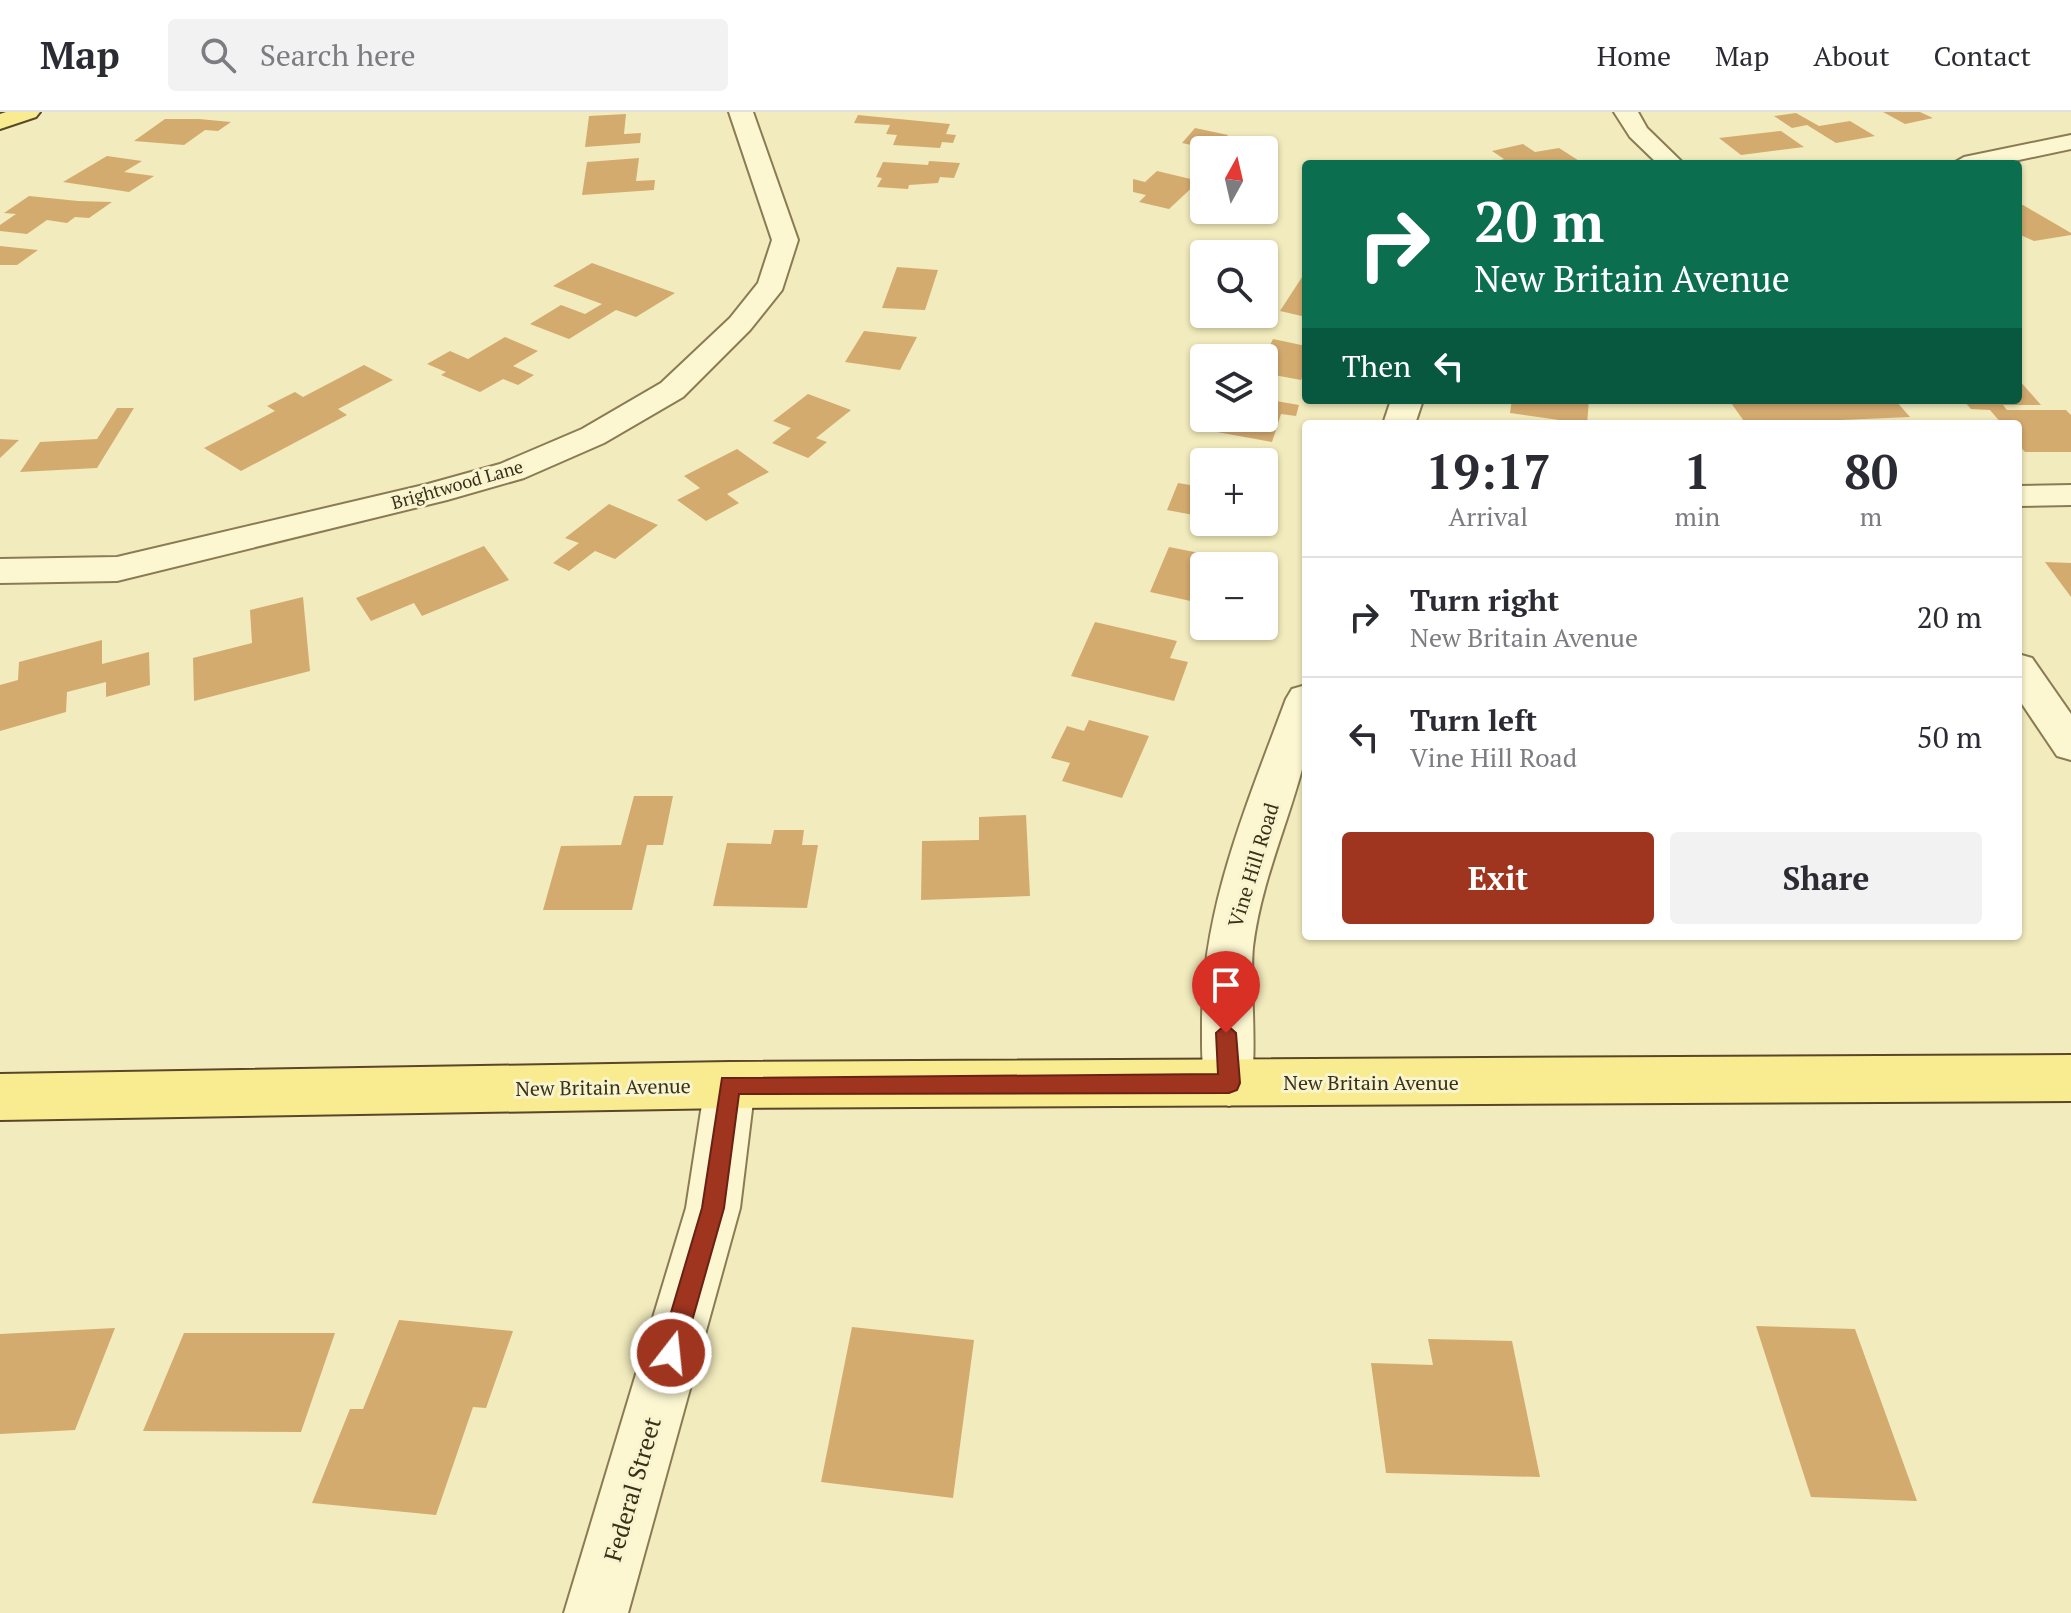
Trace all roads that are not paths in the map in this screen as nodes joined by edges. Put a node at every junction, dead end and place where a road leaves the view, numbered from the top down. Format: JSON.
{"nodes":[{"id":1,"x":28,"y":112,"type":"edge"},
{"id":2,"x":741,"y":112,"type":"edge"},
{"id":3,"x":1626,"y":112,"type":"edge"},
{"id":4,"x":0,"y":122,"type":"edge"},
{"id":5,"x":2071,"y":142,"type":"edge"},
{"id":6,"x":1668,"y":160,"type":"edge"},
{"id":7,"x":1983,"y":160,"type":"edge"},
{"id":8,"x":2071,"y":495,"type":"edge"},
{"id":9,"x":2022,"y":496,"type":"edge"},
{"id":10,"x":0,"y":571,"type":"edge"},
{"id":11,"x":2022,"y":674,"type":"edge"},
{"id":12,"x":1302,"y":711,"type":"edge"},
{"id":13,"x":2071,"y":745,"type":"edge"},
{"id":14,"x":2071,"y":1078,"type":"edge"},
{"id":15,"x":1229,"y":1083,"type":"junction"},
{"id":16,"x":730,"y":1085,"type":"junction"},
{"id":17,"x":0,"y":1097,"type":"edge"},
{"id":18,"x":596,"y":1613,"type":"edge"}],
"edges":[{"from":1,"to":4,"type":"main road"},
{"from":2,"to":10,"type":"street","name":"Brightwood Lane"},
{"from":3,"to":6,"type":"street"},
{"from":5,"to":7,"type":"street"},
{"from":8,"to":9,"type":"street"},
{"from":11,"to":13,"type":"street"},
{"from":12,"to":15,"type":"street","name":"Vine Hill Road"},
{"from":14,"to":15,"type":"main road","name":"New Britain Avenue"},
{"from":15,"to":16,"type":"main road","name":"New Britain Avenue"},
{"from":16,"to":17,"type":"main road","name":"New Britain Avenue"},
{"from":16,"to":18,"type":"street","name":"Federal Street"}]}
